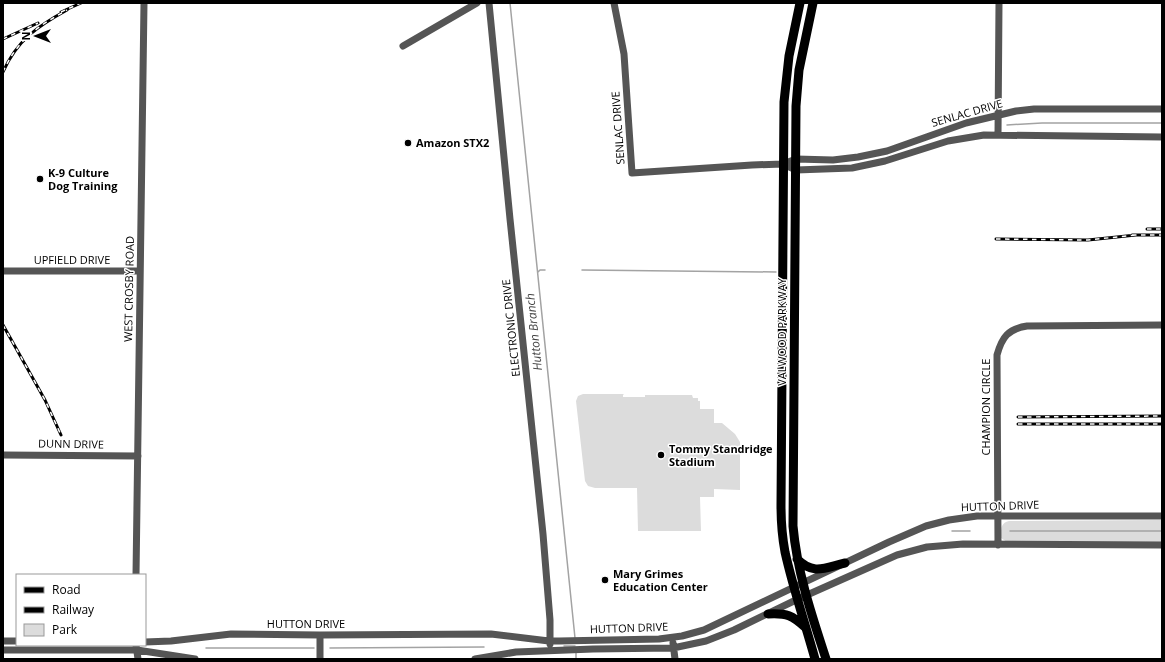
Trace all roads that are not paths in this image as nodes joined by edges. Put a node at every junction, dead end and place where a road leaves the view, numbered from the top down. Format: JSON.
{"nodes":[{"id":1,"x":144,"y":3,"type":"edge"},
{"id":2,"x":476,"y":3,"type":"edge"},
{"id":3,"x":489,"y":3,"type":"edge"},
{"id":4,"x":614,"y":3,"type":"edge"},
{"id":5,"x":800,"y":3,"type":"edge"},
{"id":6,"x":813,"y":3,"type":"edge"},
{"id":7,"x":999,"y":3,"type":"edge"},
{"id":8,"x":403,"y":46,"type":"dead end"},
{"id":9,"x":786,"y":78,"type":"junction"},
{"id":10,"x":798,"y":79,"type":"junction"},
{"id":11,"x":1162,"y":109,"type":"edge"},
{"id":12,"x":999,"y":115,"type":"junction"},
{"id":13,"x":998,"y":135,"type":"junction"},
{"id":14,"x":1162,"y":137,"type":"edge"},
{"id":15,"x":887,"y":150,"type":"junction"},
{"id":16,"x":796,"y":159,"type":"junction"},
{"id":17,"x":890,"y":160,"type":"junction"},
{"id":18,"x":783,"y":164,"type":"junction"},
{"id":19,"x":796,"y":170,"type":"junction"},
{"id":20,"x":3,"y":271,"type":"edge"},
{"id":21,"x":140,"y":271,"type":"junction"},
{"id":22,"x":782,"y":281,"type":"junction"},
{"id":23,"x":794,"y":281,"type":"junction"},
{"id":24,"x":1162,"y":326,"type":"edge"},
{"id":25,"x":781,"y":429,"type":"junction"},
{"id":26,"x":793,"y":429,"type":"junction"},
{"id":27,"x":3,"y":455,"type":"edge"},
{"id":28,"x":138,"y":456,"type":"junction"},
{"id":29,"x":997,"y":516,"type":"junction"},
{"id":30,"x":1162,"y":516,"type":"edge"},
{"id":31,"x":998,"y":545,"type":"junction"},
{"id":32,"x":1162,"y":545,"type":"edge"},
{"id":33,"x":797,"y":558,"type":"junction"},
{"id":34,"x":845,"y":563,"type":"junction"},
{"id":35,"x":136,"y":574,"type":"edge"},
{"id":36,"x":803,"y":583,"type":"junction"},
{"id":37,"x":794,"y":587,"type":"junction"},
{"id":38,"x":802,"y":598,"type":"junction"},
{"id":39,"x":768,"y":614,"type":"junction"},
{"id":40,"x":806,"y":629,"type":"junction"},
{"id":41,"x":320,"y":635,"type":"junction"},
{"id":42,"x":672,"y":638,"type":"junction"},
{"id":43,"x":3,"y":641,"type":"edge"},
{"id":44,"x":16,"y":641,"type":"edge"},
{"id":45,"x":550,"y":641,"type":"junction"},
{"id":46,"x":146,"y":642,"type":"edge"},
{"id":47,"x":51,"y":647,"type":"edge"},
{"id":48,"x":137,"y":647,"type":"edge"},
{"id":49,"x":673,"y":648,"type":"junction"},
{"id":50,"x":3,"y":650,"type":"edge"},
{"id":51,"x":550,"y":650,"type":"junction"},
{"id":52,"x":138,"y":659,"type":"edge"},
{"id":53,"x":195,"y":659,"type":"edge"},
{"id":54,"x":320,"y":659,"type":"edge"},
{"id":55,"x":475,"y":659,"type":"edge"},
{"id":56,"x":675,"y":659,"type":"edge"},
{"id":57,"x":815,"y":659,"type":"edge"},
{"id":58,"x":826,"y":659,"type":"edge"}],
"edges":[{"from":1,"to":21,"type":"street","name":"WEST CROSBY ROAD"},
{"from":2,"to":8,"type":"street"},
{"from":3,"to":45,"type":"street","name":"ELECTRONIC DRIVE"},
{"from":4,"to":18,"type":"street","name":"SENLAC DRIVE"},
{"from":5,"to":9,"type":"main road","name":"VALWOOD PARKWAY"},
{"from":6,"to":10,"type":"main road","name":"VALWOOD PARKWAY"},
{"from":7,"to":12,"type":"street"},
{"from":9,"to":10,"type":"main road"},
{"from":9,"to":18,"type":"main road","name":"VALWOOD PARKWAY"},
{"from":10,"to":16,"type":"main road","name":"VALWOOD PARKWAY"},
{"from":11,"to":12,"type":"street","name":"SENLAC DRIVE"},
{"from":12,"to":13,"type":"street"},
{"from":12,"to":15,"type":"street","name":"SENLAC DRIVE"},
{"from":13,"to":14,"type":"street","name":"SENLAC DRIVE"},
{"from":13,"to":17,"type":"street","name":"SENLAC DRIVE"},
{"from":15,"to":16,"type":"street","name":"SENLAC DRIVE"},
{"from":15,"to":17,"type":"street"},
{"from":16,"to":18,"type":"street","name":"SENLAC DRIVE"},
{"from":16,"to":19,"type":"main road","name":"VALWOOD PARKWAY"},
{"from":17,"to":19,"type":"street","name":"SENLAC DRIVE"},
{"from":18,"to":19,"type":"street","name":"SENLAC DRIVE"},
{"from":18,"to":22,"type":"main road","name":"VALWOOD PARKWAY"},
{"from":19,"to":23,"type":"main road","name":"VALWOOD PARKWAY"},
{"from":20,"to":21,"type":"street","name":"UPFIELD DRIVE"},
{"from":21,"to":28,"type":"street","name":"WEST CROSBY ROAD"},
{"from":22,"to":23,"type":"main road"},
{"from":22,"to":25,"type":"main road","name":"VALWOOD PARKWAY"},
{"from":23,"to":26,"type":"main road","name":"VALWOOD PARKWAY"},
{"from":24,"to":29,"type":"street","name":"CHAMPION CIRCLE"},
{"from":25,"to":26,"type":"main road"},
{"from":25,"to":37,"type":"main road","name":"VALWOOD PARKWAY"},
{"from":26,"to":33,"type":"main road","name":"VALWOOD PARKWAY"},
{"from":27,"to":28,"type":"street","name":"DUNN DRIVE"},
{"from":28,"to":35,"type":"street","name":"WEST CROSBY ROAD"},
{"from":29,"to":30,"type":"street","name":"HUTTON DRIVE"},
{"from":29,"to":31,"type":"street","name":"CHAMPION CIRCLE"},
{"from":29,"to":34,"type":"street","name":"HUTTON DRIVE"},
{"from":31,"to":32,"type":"street","name":"HUTTON DRIVE"},
{"from":31,"to":38,"type":"street","name":"HUTTON DRIVE"},
{"from":33,"to":34,"type":"main road"},
{"from":33,"to":36,"type":"main road","name":"VALWOOD PARKWAY"},
{"from":34,"to":36,"type":"street","name":"HUTTON DRIVE"},
{"from":36,"to":37,"type":"street","name":"HUTTON DRIVE"},
{"from":36,"to":38,"type":"main road","name":"VALWOOD PARKWAY"},
{"from":37,"to":38,"type":"main road","name":"VALWOOD PARKWAY"},
{"from":37,"to":42,"type":"street","name":"HUTTON DRIVE"},
{"from":38,"to":39,"type":"street","name":"HUTTON DRIVE"},
{"from":38,"to":40,"type":"main road","name":"VALWOOD PARKWAY"},
{"from":38,"to":58,"type":"main road","name":"VALWOOD PARKWAY"},
{"from":39,"to":40,"type":"main road"},
{"from":39,"to":49,"type":"street","name":"HUTTON DRIVE"},
{"from":40,"to":57,"type":"main road","name":"VALWOOD PARKWAY"},
{"from":41,"to":45,"type":"street","name":"HUTTON DRIVE"},
{"from":41,"to":46,"type":"street","name":"HUTTON DRIVE"},
{"from":41,"to":54,"type":"street"},
{"from":42,"to":45,"type":"street","name":"HUTTON DRIVE"},
{"from":42,"to":49,"type":"street"},
{"from":43,"to":44,"type":"street"},
{"from":45,"to":51,"type":"street","name":"ELECTRONIC DRIVE"},
{"from":47,"to":48,"type":"street"},
{"from":47,"to":50,"type":"street"},
{"from":48,"to":52,"type":"street"},
{"from":48,"to":53,"type":"street"},
{"from":49,"to":51,"type":"street","name":"HUTTON DRIVE"},
{"from":49,"to":56,"type":"street"},
{"from":51,"to":55,"type":"street","name":"HUTTON DRIVE"}]}
